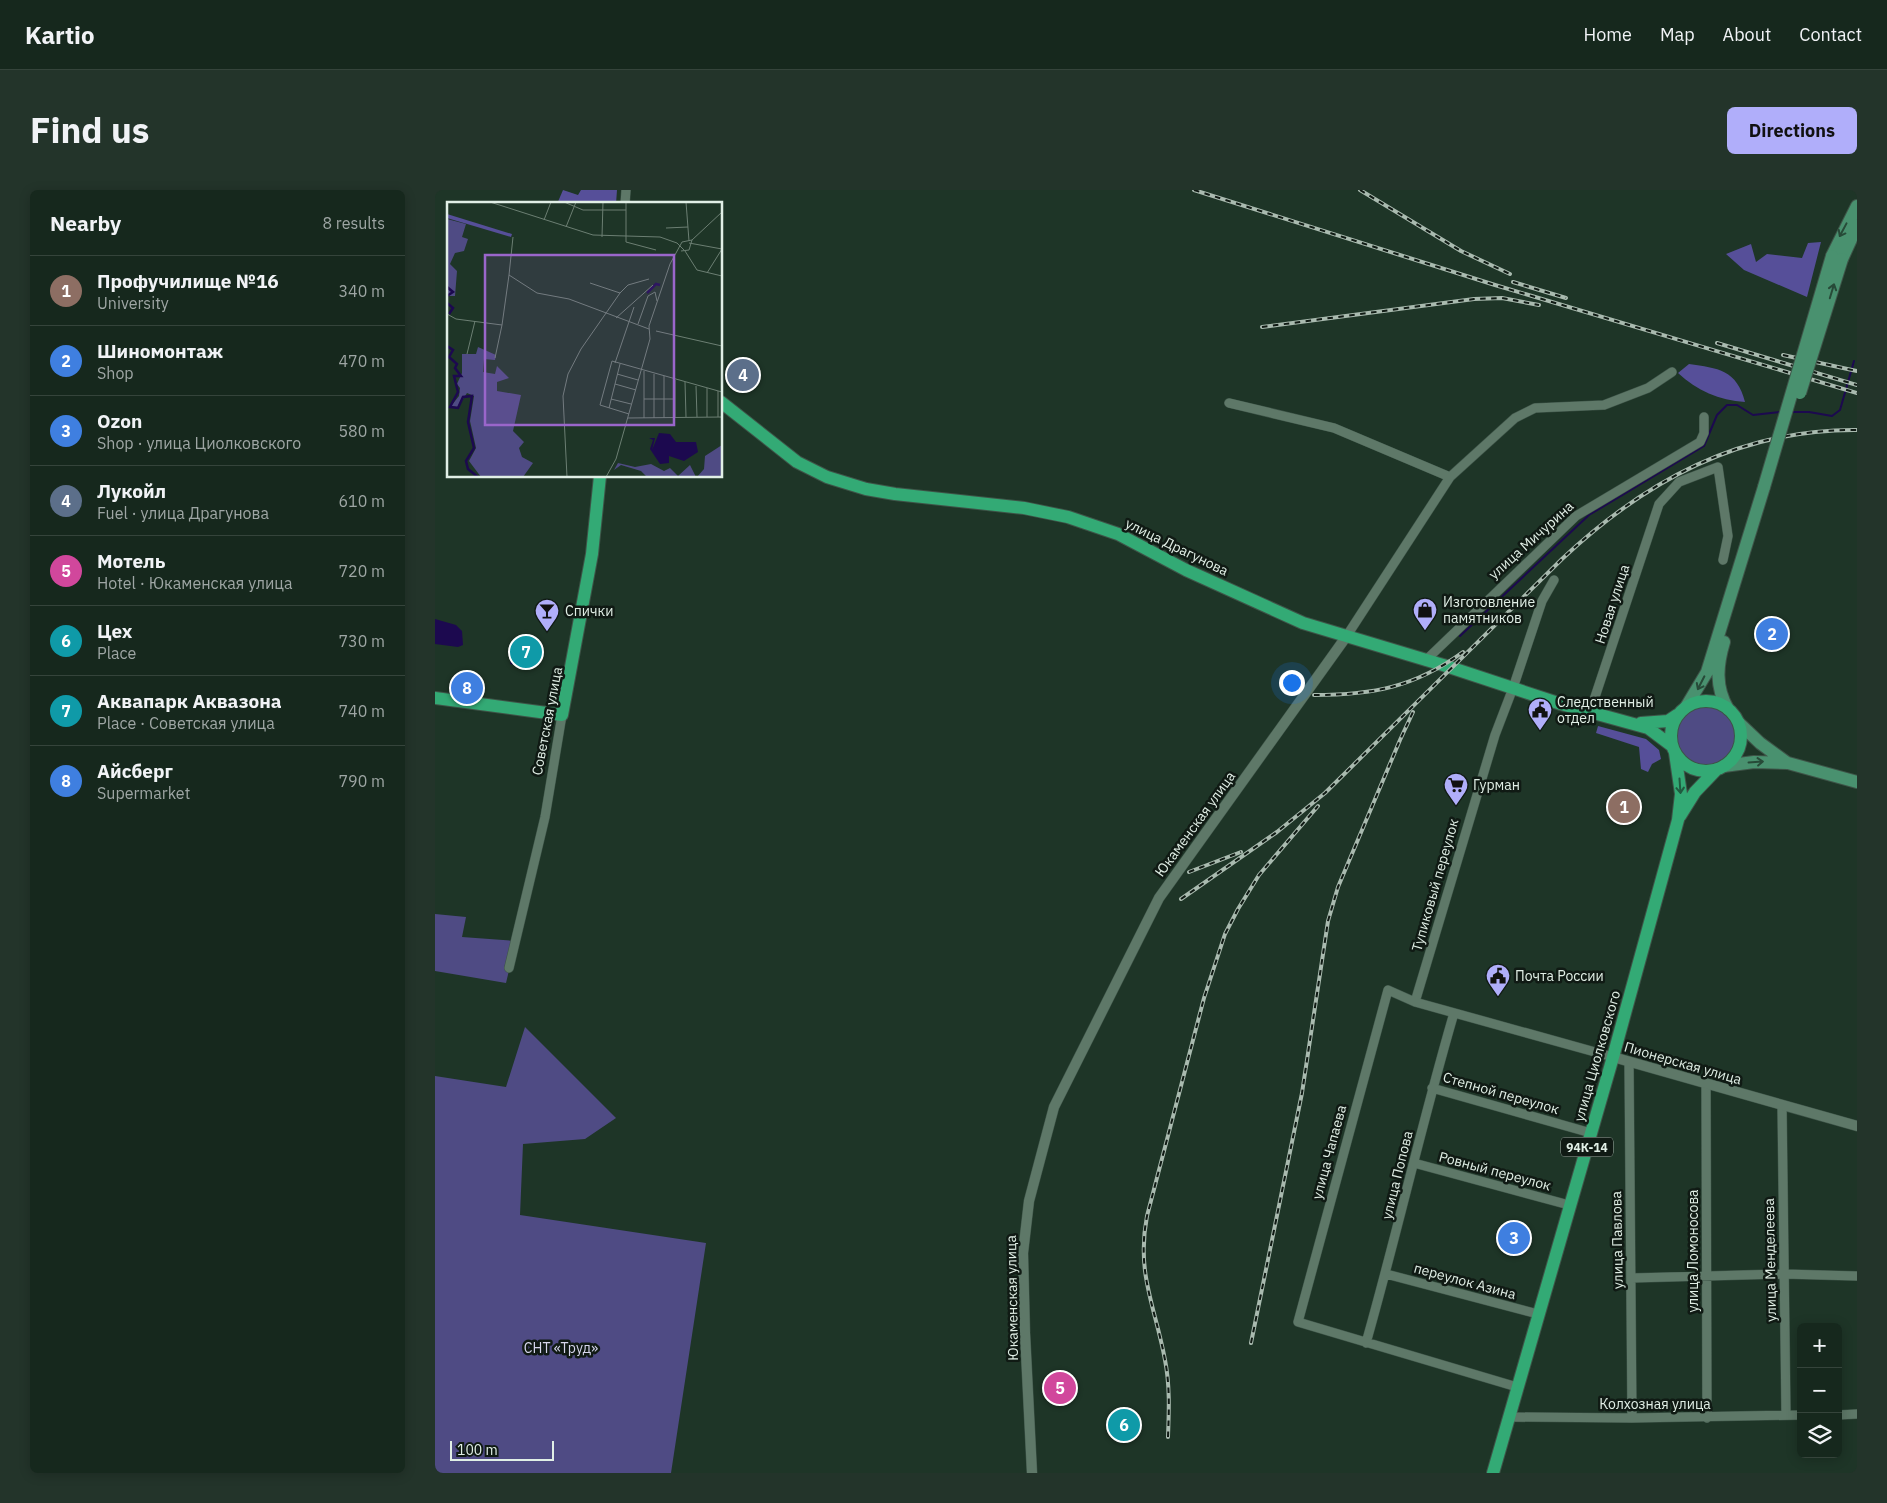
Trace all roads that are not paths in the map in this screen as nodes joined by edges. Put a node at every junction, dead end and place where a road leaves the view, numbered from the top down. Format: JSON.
{"nodes":[{"id":1,"x":1857,"y":206,"type":"edge"},
{"id":2,"x":1857,"y":226,"type":"edge"},
{"id":3,"x":1837,"y":258,"type":"junction"},
{"id":4,"x":1672,"y":372,"type":"dead end"},
{"id":5,"x":1229,"y":403,"type":"dead end"},
{"id":6,"x":723,"y":404,"type":"edge"},
{"id":7,"x":1704,"y":417,"type":"dead end"},
{"id":8,"x":1450,"y":477,"type":"junction"},
{"id":9,"x":600,"y":478,"type":"edge"},
{"id":10,"x":1768,"y":488,"type":"junction"},
{"id":11,"x":1723,"y":560,"type":"dead end"},
{"id":12,"x":1554,"y":580,"type":"dead end"},
{"id":13,"x":1346,"y":637,"type":"junction"},
{"id":14,"x":1425,"y":660,"type":"junction"},
{"id":15,"x":1513,"y":688,"type":"junction"},
{"id":16,"x":435,"y":698,"type":"edge"},
{"id":17,"x":1728,"y":709,"type":"junction"},
{"id":18,"x":1682,"y":711,"type":"junction"},
{"id":19,"x":1591,"y":712,"type":"junction"},
{"id":20,"x":562,"y":715,"type":"junction"},
{"id":21,"x":1628,"y":722,"type":"junction"},
{"id":22,"x":1739,"y":723,"type":"junction"},
{"id":23,"x":1674,"y":750,"type":"junction"},
{"id":24,"x":1788,"y":763,"type":"junction"},
{"id":25,"x":1721,"y":768,"type":"junction"},
{"id":26,"x":1857,"y":782,"type":"edge"},
{"id":27,"x":1678,"y":820,"type":"junction"},
{"id":28,"x":509,"y":968,"type":"dead end"},
{"id":29,"x":1388,"y":990,"type":"joint"},
{"id":30,"x":1415,"y":1002,"type":"junction"},
{"id":31,"x":1454,"y":1013,"type":"junction"},
{"id":32,"x":1613,"y":1057,"type":"junction"},
{"id":33,"x":1629,"y":1062,"type":"junction"},
{"id":34,"x":1706,"y":1084,"type":"junction"},
{"id":35,"x":1432,"y":1088,"type":"junction"},
{"id":36,"x":1782,"y":1105,"type":"junction"},
{"id":37,"x":1857,"y":1126,"type":"edge"},
{"id":38,"x":1591,"y":1133,"type":"junction"},
{"id":39,"x":1414,"y":1163,"type":"junction"},
{"id":40,"x":1569,"y":1205,"type":"junction"},
{"id":41,"x":1386,"y":1274,"type":"junction"},
{"id":42,"x":1784,"y":1274,"type":"junction"},
{"id":43,"x":1706,"y":1276,"type":"junction"},
{"id":44,"x":1857,"y":1276,"type":"edge"},
{"id":45,"x":1632,"y":1278,"type":"junction"},
{"id":46,"x":1538,"y":1314,"type":"junction"},
{"id":47,"x":1366,"y":1344,"type":"junction"},
{"id":48,"x":1517,"y":1387,"type":"junction"},
{"id":49,"x":1857,"y":1414,"type":"edge"},
{"id":50,"x":1786,"y":1415,"type":"junction"},
{"id":51,"x":1797,"y":1415,"type":"edge"},
{"id":52,"x":1842,"y":1415,"type":"edge"},
{"id":53,"x":1509,"y":1417,"type":"junction"},
{"id":54,"x":1632,"y":1418,"type":"junction"},
{"id":55,"x":1707,"y":1418,"type":"junction"},
{"id":56,"x":1032,"y":1473,"type":"edge"},
{"id":57,"x":1493,"y":1473,"type":"edge"}],
"edges":[{"from":1,"to":3,"type":"main road","one_way":true},
{"from":2,"to":3,"type":"main road"},
{"from":3,"to":10,"type":"main road","bridge":true},
{"from":4,"to":8,"type":"street","name":"Юкаменская улица"},
{"from":5,"to":8,"type":"street"},
{"from":6,"to":13,"type":"main road","name":"улица Драгунова"},
{"from":7,"to":14,"type":"street","name":"улица Мичурина"},
{"from":8,"to":13,"type":"street","name":"Юкаменская улица"},
{"from":9,"to":20,"type":"main road","name":"Советская улица"},
{"from":10,"to":17,"type":"main road"},
{"from":10,"to":18,"type":"main road","one_way":true},
{"from":11,"to":19,"type":"street","name":"Новая улица"},
{"from":12,"to":15,"type":"street","name":"Тупиковый переулок"},
{"from":13,"to":14,"type":"main road","name":"улица Драгунова"},
{"from":13,"to":56,"type":"street","name":"Юкаменская улица"},
{"from":14,"to":15,"type":"main road","name":"улица Драгунова"},
{"from":15,"to":19,"type":"main road","name":"улица Драгунова"},
{"from":15,"to":30,"type":"street","name":"Тупиковый переулок"},
{"from":16,"to":20,"type":"main road"},
{"from":17,"to":18,"type":"main road"},
{"from":17,"to":22,"type":"main road"},
{"from":18,"to":21,"type":"main road","name":"улица Драгунова"},
{"from":18,"to":23,"type":"main road"},
{"from":19,"to":21,"type":"main road","name":"улица Драгунова"},
{"from":20,"to":28,"type":"street","name":"Советская улица"},
{"from":21,"to":23,"type":"main road","name":"улица Драгунова"},
{"from":22,"to":24,"type":"main road"},
{"from":22,"to":25,"type":"main road"},
{"from":23,"to":25,"type":"main road"},
{"from":23,"to":27,"type":"main road","name":"улица Циолковского","one_way":true},
{"from":25,"to":24,"type":"main road","one_way":true},
{"from":24,"to":26,"type":"main road"},
{"from":25,"to":27,"type":"main road","name":"улица Циолковского"},
{"from":27,"to":32,"type":"main road","name":"улица Циолковского","number":"94К-14"},
{"from":29,"to":30,"type":"street","name":"Пионерская улица"},
{"from":29,"to":47,"type":"street","name":"улица Чапаева"},
{"from":30,"to":31,"type":"street","name":"Пионерская улица"},
{"from":31,"to":32,"type":"street","name":"Пионерская улица"},
{"from":31,"to":35,"type":"street","name":"улица Попова"},
{"from":32,"to":33,"type":"street","name":"Пионерская улица"},
{"from":32,"to":38,"type":"main road","name":"улица Циолковского","number":"94К-14"},
{"from":33,"to":34,"type":"street","name":"Пионерская улица"},
{"from":33,"to":45,"type":"street","name":"улица Павлова"},
{"from":34,"to":36,"type":"street","name":"Пионерская улица"},
{"from":34,"to":43,"type":"street","name":"улица Ломоносова"},
{"from":35,"to":38,"type":"street","name":"Степной переулок"},
{"from":35,"to":39,"type":"street","name":"улица Попова"},
{"from":36,"to":37,"type":"street","name":"Пионерская улица"},
{"from":36,"to":42,"type":"street","name":"улица Менделеева"},
{"from":38,"to":40,"type":"main road","name":"улица Циолковского","number":"94К-14"},
{"from":39,"to":40,"type":"street","name":"Ровный переулок"},
{"from":39,"to":41,"type":"street","name":"улица Попова"},
{"from":40,"to":46,"type":"main road","name":"улица Циолковского","number":"94К-14"},
{"from":41,"to":46,"type":"street","name":"переулок Азина"},
{"from":41,"to":47,"type":"street","name":"улица Попова"},
{"from":42,"to":43,"type":"street"},
{"from":42,"to":44,"type":"street"},
{"from":42,"to":50,"type":"street","name":"улица Менделеева"},
{"from":43,"to":45,"type":"street"},
{"from":43,"to":55,"type":"street","name":"улица Ломоносова"},
{"from":45,"to":54,"type":"street","name":"улица Павлова"},
{"from":46,"to":48,"type":"main road","name":"улица Циолковского","number":"94К-14"},
{"from":47,"to":48,"type":"street"},
{"from":48,"to":53,"type":"main road","name":"улица Циолковского","number":"94К-14"},
{"from":49,"to":52,"type":"street"},
{"from":50,"to":51,"type":"street","name":"Колхозная улица"},
{"from":50,"to":55,"type":"street","name":"Колхозная улица"},
{"from":53,"to":54,"type":"street","name":"Колхозная улица"},
{"from":53,"to":57,"type":"main road","name":"улица Циолковского","number":"94К-14"},
{"from":54,"to":55,"type":"street","name":"Колхозная улица"}]}
